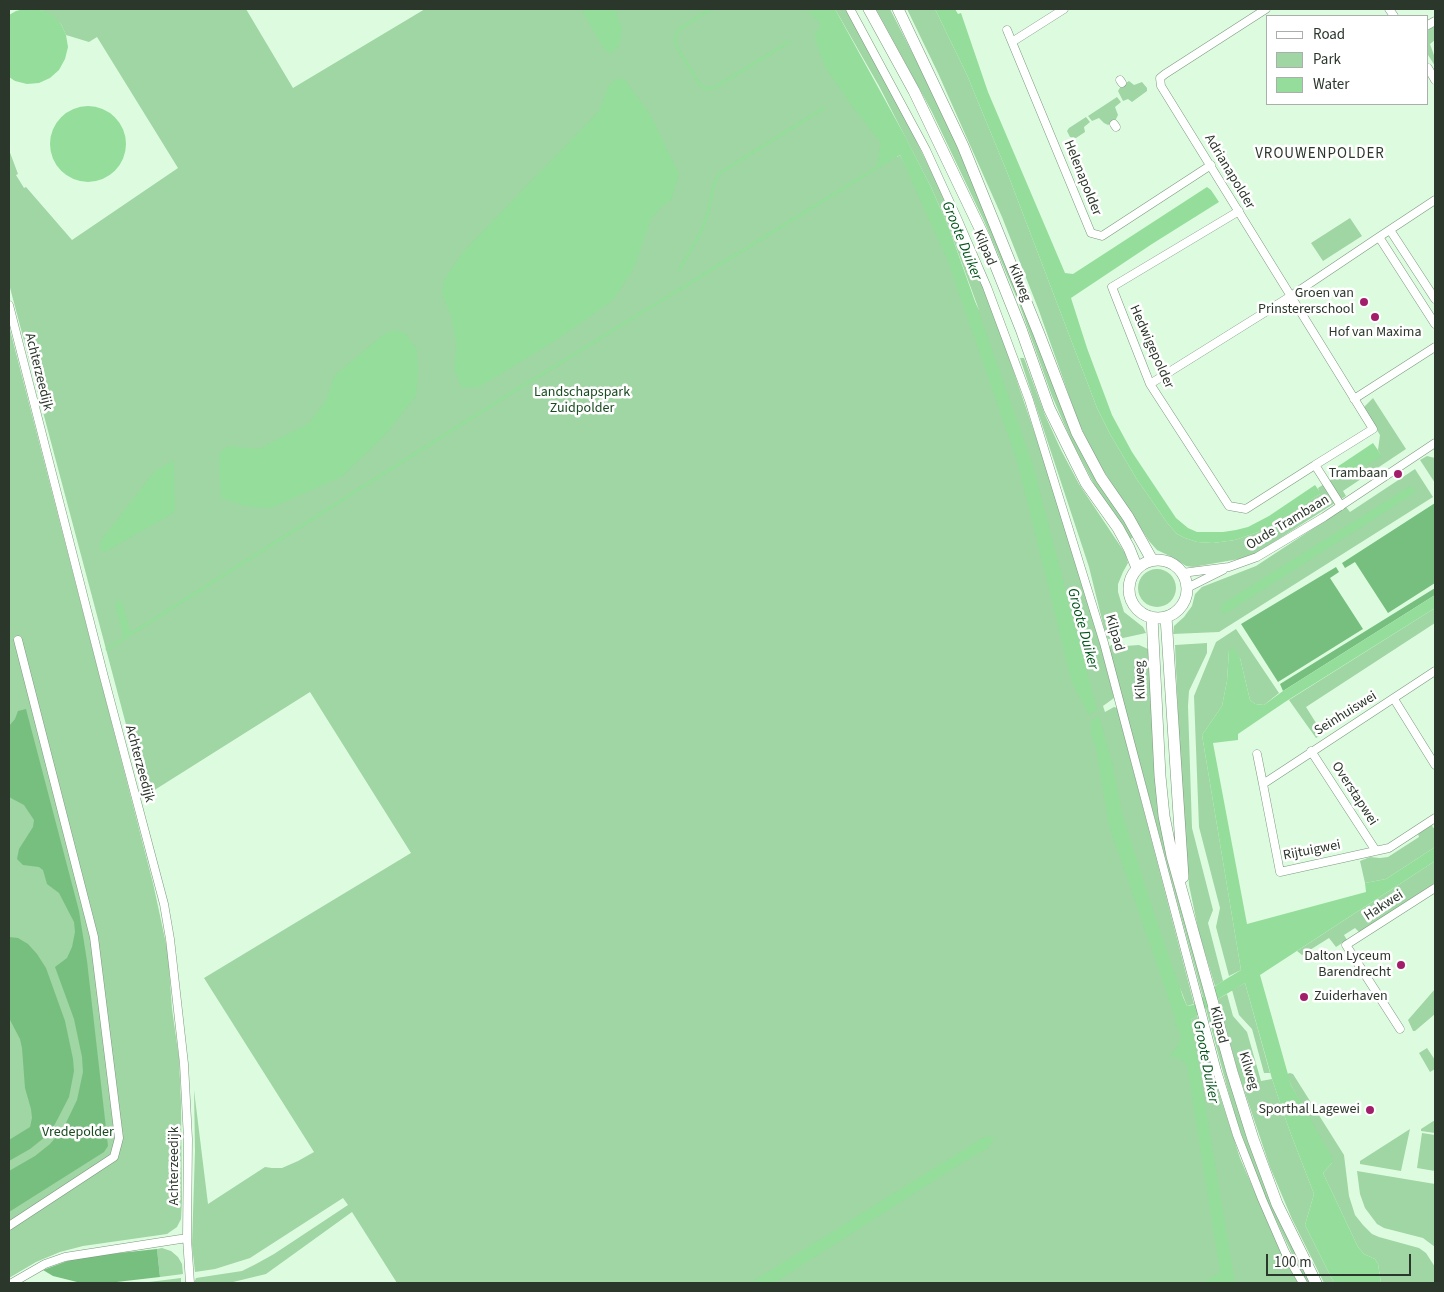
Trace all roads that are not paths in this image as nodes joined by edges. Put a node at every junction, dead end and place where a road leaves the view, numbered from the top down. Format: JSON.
{"nodes":[{"id":1,"x":850,"y":9,"type":"edge"},
{"id":2,"x":869,"y":9,"type":"edge"},
{"id":3,"x":898,"y":9,"type":"edge"},
{"id":4,"x":1064,"y":9,"type":"edge"},
{"id":5,"x":1262,"y":10,"type":"edge"},
{"id":6,"x":1007,"y":30,"type":"dead end"},
{"id":7,"x":1012,"y":42,"type":"junction"},
{"id":8,"x":1211,"y":165,"type":"junction"},
{"id":9,"x":1435,"y":200,"type":"edge"},
{"id":10,"x":1238,"y":211,"type":"junction"},
{"id":11,"x":1390,"y":230,"type":"junction"},
{"id":12,"x":1379,"y":237,"type":"junction"},
{"id":13,"x":1291,"y":296,"type":"junction"},
{"id":14,"x":1435,"y":299,"type":"edge"},
{"id":15,"x":9,"y":305,"type":"edge"},
{"id":16,"x":1433,"y":314,"type":"edge"},
{"id":17,"x":1435,"y":324,"type":"edge"},
{"id":18,"x":1435,"y":347,"type":"edge"},
{"id":19,"x":1150,"y":384,"type":"junction"},
{"id":20,"x":1354,"y":399,"type":"junction"},
{"id":21,"x":1434,"y":446,"type":"edge"},
{"id":22,"x":1315,"y":465,"type":"junction"},
{"id":23,"x":1341,"y":506,"type":"junction"},
{"id":24,"x":1152,"y":560,"type":"junction"},
{"id":25,"x":1229,"y":567,"type":"junction"},
{"id":26,"x":1137,"y":568,"type":"junction"},
{"id":27,"x":1182,"y":573,"type":"junction"},
{"id":28,"x":1187,"y":588,"type":"junction"},
{"id":29,"x":1166,"y":616,"type":"junction"},
{"id":30,"x":1152,"y":617,"type":"junction"},
{"id":31,"x":18,"y":640,"type":"dead end"},
{"id":32,"x":1435,"y":671,"type":"edge"},
{"id":33,"x":1394,"y":699,"type":"junction"},
{"id":34,"x":1311,"y":751,"type":"junction"},
{"id":35,"x":1257,"y":754,"type":"dead end"},
{"id":36,"x":1435,"y":764,"type":"edge"},
{"id":37,"x":1263,"y":784,"type":"junction"},
{"id":38,"x":1435,"y":818,"type":"edge"},
{"id":39,"x":1376,"y":851,"type":"junction"},
{"id":40,"x":1435,"y":888,"type":"edge"},
{"id":41,"x":1190,"y":918,"type":"junction"},
{"id":42,"x":1400,"y":1029,"type":"dead end"},
{"id":43,"x":9,"y":1226,"type":"edge"},
{"id":44,"x":187,"y":1238,"type":"junction"},
{"id":45,"x":12,"y":1283,"type":"edge"},
{"id":46,"x":190,"y":1283,"type":"edge"},
{"id":47,"x":1302,"y":1283,"type":"edge"},
{"id":48,"x":1316,"y":1283,"type":"edge"}],
"edges":[{"from":1,"to":47,"type":"street","name":"Kilpad"},
{"from":2,"to":26,"type":"main road","name":"Kilweg"},
{"from":3,"to":24,"type":"main road","name":"Kilweg"},
{"from":4,"to":7,"type":"street"},
{"from":5,"to":8,"type":"street","name":"Adrianapolder"},
{"from":6,"to":7,"type":"street","name":"Helenapolder"},
{"from":7,"to":8,"type":"street","name":"Helenapolder"},
{"from":8,"to":10,"type":"street","name":"Adrianapolder"},
{"from":9,"to":11,"type":"street"},
{"from":10,"to":13,"type":"street","name":"Adrianapolder"},
{"from":10,"to":19,"type":"street","name":"Hedwigepolder"},
{"from":11,"to":12,"type":"street"},
{"from":11,"to":14,"type":"street"},
{"from":12,"to":13,"type":"street"},
{"from":12,"to":16,"type":"street"},
{"from":13,"to":19,"type":"street"},
{"from":13,"to":20,"type":"street","name":"Hedwigepolder"},
{"from":15,"to":44,"type":"street","name":"Achterzeedijk"},
{"from":16,"to":17,"type":"street"},
{"from":18,"to":20,"type":"street"},
{"from":19,"to":22,"type":"street","name":"Hedwigepolder"},
{"from":20,"to":22,"type":"street","name":"Hedwigepolder"},
{"from":21,"to":23,"type":"street","name":"Oude Trambaan"},
{"from":22,"to":23,"type":"street"},
{"from":23,"to":25,"type":"street","name":"Oude Trambaan"},
{"from":24,"to":26,"type":"main road"},
{"from":24,"to":27,"type":"main road"},
{"from":25,"to":27,"type":"street"},
{"from":25,"to":28,"type":"street"},
{"from":26,"to":30,"type":"main road"},
{"from":27,"to":28,"type":"main road"},
{"from":28,"to":29,"type":"main road"},
{"from":29,"to":30,"type":"main road"},
{"from":29,"to":41,"type":"main road","name":"Kilweg"},
{"from":30,"to":41,"type":"main road","name":"Kilweg"},
{"from":31,"to":43,"type":"street"},
{"from":32,"to":33,"type":"street","name":"Seinhuiswei"},
{"from":33,"to":34,"type":"street","name":"Seinhuiswei"},
{"from":33,"to":36,"type":"street","name":"Seinhuiswei"},
{"from":34,"to":37,"type":"street"},
{"from":34,"to":39,"type":"street","name":"Overstapwei"},
{"from":35,"to":37,"type":"street","name":"Rijtuigwei"},
{"from":37,"to":39,"type":"street","name":"Rijtuigwei"},
{"from":38,"to":39,"type":"street"},
{"from":40,"to":42,"type":"street","name":"Hakwei"},
{"from":41,"to":48,"type":"main road","name":"Kilweg"},
{"from":44,"to":45,"type":"street"},
{"from":44,"to":46,"type":"street","name":"Achterzeedijk"}]}
